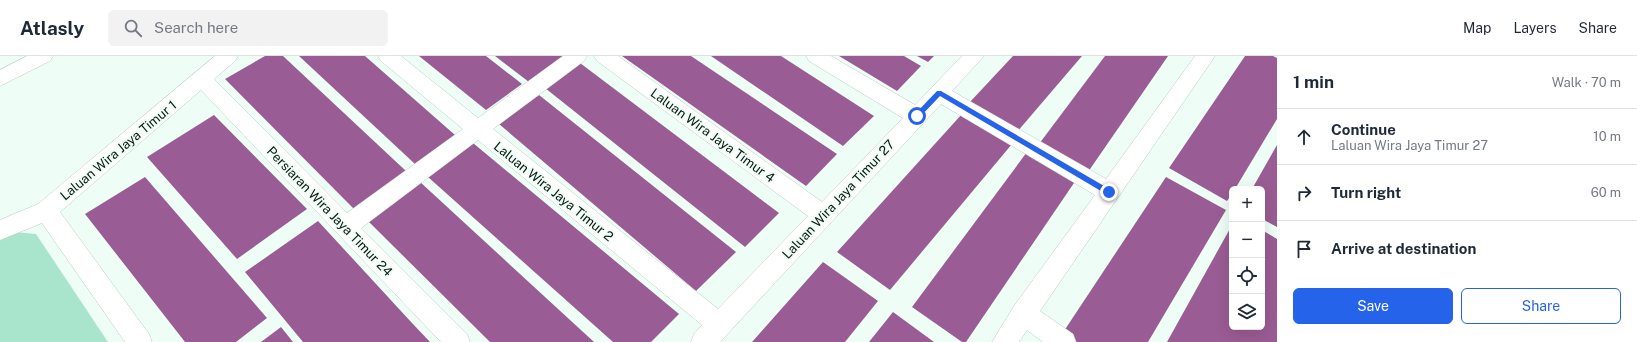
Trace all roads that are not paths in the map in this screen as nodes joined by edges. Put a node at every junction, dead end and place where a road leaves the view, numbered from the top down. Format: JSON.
{"nodes":[{"id":1,"x":43,"y":56,"type":"edge"},
{"id":2,"x":228,"y":56,"type":"edge"},
{"id":3,"x":388,"y":56,"type":"edge"},
{"id":4,"x":577,"y":56,"type":"edge"},
{"id":5,"x":604,"y":56,"type":"edge"},
{"id":6,"x":816,"y":56,"type":"edge"},
{"id":7,"x":974,"y":56,"type":"edge"},
{"id":8,"x":1205,"y":56,"type":"edge"},
{"id":9,"x":21,"y":61,"type":"edge"},
{"id":10,"x":202,"y":79,"type":"junction"},
{"id":11,"x":0,"y":80,"type":"edge"},
{"id":12,"x":939,"y":93,"type":"junction"},
{"id":13,"x":917,"y":116,"type":"junction"},
{"id":14,"x":478,"y":130,"type":"junction"},
{"id":15,"x":1109,"y":192,"type":"junction"},
{"id":16,"x":46,"y":212,"type":"junction"},
{"id":17,"x":823,"y":214,"type":"junction"},
{"id":18,"x":345,"y":227,"type":"junction"},
{"id":19,"x":0,"y":230,"type":"edge"},
{"id":20,"x":1023,"y":314,"type":"junction"},
{"id":21,"x":720,"y":325,"type":"junction"},
{"id":22,"x":140,"y":342,"type":"edge"},
{"id":23,"x":458,"y":342,"type":"edge"},
{"id":24,"x":703,"y":342,"type":"edge"},
{"id":25,"x":1004,"y":342,"type":"edge"},
{"id":26,"x":1064,"y":342,"type":"edge"}],
"edges":[{"from":1,"to":9,"type":"street"},
{"from":2,"to":10,"type":"street","name":"Laluan Wira Jaya Timur 1"},
{"from":3,"to":14,"type":"street","name":"Laluan Wira Jaya Timur 2"},
{"from":4,"to":14,"type":"street"},
{"from":5,"to":17,"type":"street","name":"Laluan Wira Jaya Timur 4"},
{"from":6,"to":13,"type":"street"},
{"from":7,"to":12,"type":"street","name":"Laluan Wira Jaya Timur 27"},
{"from":8,"to":15,"type":"street"},
{"from":9,"to":11,"type":"street"},
{"from":10,"to":16,"type":"street","name":"Laluan Wira Jaya Timur 1"},
{"from":10,"to":18,"type":"street","name":"Persiaran Wira Jaya Timur 24"},
{"from":12,"to":13,"type":"street","name":"Laluan Wira Jaya Timur 27"},
{"from":12,"to":15,"type":"street"},
{"from":13,"to":17,"type":"street","name":"Laluan Wira Jaya Timur 27"},
{"from":14,"to":18,"type":"street"},
{"from":14,"to":21,"type":"street","name":"Laluan Wira Jaya Timur 2"},
{"from":15,"to":20,"type":"street"},
{"from":16,"to":19,"type":"street","name":"Laluan Wira Jaya Timur 1"},
{"from":16,"to":22,"type":"street"},
{"from":17,"to":21,"type":"street","name":"Laluan Wira Jaya Timur 27"},
{"from":18,"to":23,"type":"street","name":"Persiaran Wira Jaya Timur 24"},
{"from":20,"to":25,"type":"street"},
{"from":20,"to":26,"type":"street"},
{"from":21,"to":24,"type":"street","name":"Laluan Wira Jaya Timur 27"}]}
